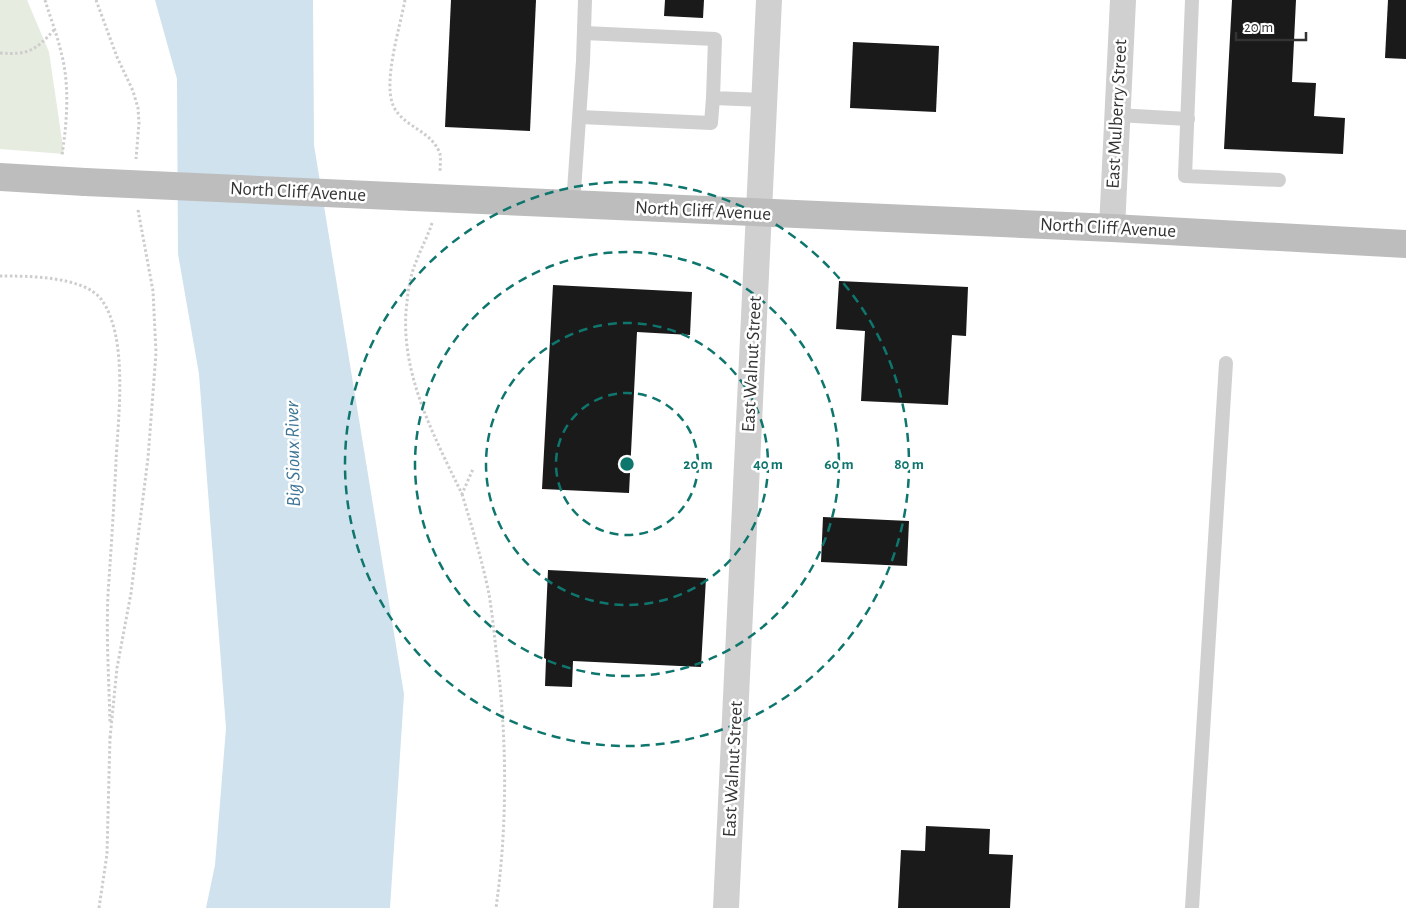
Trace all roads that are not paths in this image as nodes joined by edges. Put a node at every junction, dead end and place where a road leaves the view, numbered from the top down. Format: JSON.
{"nodes":[{"id":1,"x":585,"y":0,"type":"edge"},
{"id":2,"x":769,"y":0,"type":"edge"},
{"id":3,"x":1123,"y":0,"type":"edge"},
{"id":4,"x":1192,"y":0,"type":"edge"},
{"id":5,"x":584,"y":33,"type":"junction"},
{"id":6,"x":713,"y":98,"type":"junction"},
{"id":7,"x":764,"y":100,"type":"junction"},
{"id":8,"x":1117,"y":115,"type":"junction"},
{"id":9,"x":580,"y":117,"type":"junction"},
{"id":10,"x":1188,"y":119,"type":"junction"},
{"id":11,"x":0,"y":177,"type":"edge"},
{"id":12,"x":1279,"y":180,"type":"dead end"},
{"id":13,"x":573,"y":205,"type":"junction"},
{"id":14,"x":759,"y":213,"type":"junction"},
{"id":15,"x":1112,"y":228,"type":"junction"},
{"id":16,"x":1406,"y":244,"type":"edge"},
{"id":17,"x":1226,"y":363,"type":"dead end"},
{"id":18,"x":726,"y":908,"type":"edge"},
{"id":19,"x":1192,"y":908,"type":"edge"}],
"edges":[{"from":1,"to":5,"type":"lane"},
{"from":2,"to":7,"type":"street","name":"East Walnut Street"},
{"from":3,"to":8,"type":"street","name":"East Mulberry Street"},
{"from":4,"to":10,"type":"lane"},
{"from":5,"to":6,"type":"lane"},
{"from":5,"to":9,"type":"lane"},
{"from":6,"to":7,"type":"lane"},
{"from":6,"to":9,"type":"lane"},
{"from":7,"to":14,"type":"street","name":"East Walnut Street"},
{"from":8,"to":10,"type":"lane"},
{"from":8,"to":15,"type":"street","name":"East Mulberry Street"},
{"from":9,"to":13,"type":"lane"},
{"from":10,"to":12,"type":"lane"},
{"from":11,"to":13,"type":"main road","name":"North Cliff Avenue","bridge":true},
{"from":13,"to":14,"type":"main road","name":"North Cliff Avenue"},
{"from":14,"to":15,"type":"main road","name":"North Cliff Avenue"},
{"from":14,"to":18,"type":"street","name":"East Walnut Street"},
{"from":15,"to":16,"type":"main road","name":"North Cliff Avenue"},
{"from":17,"to":19,"type":"lane"}]}
